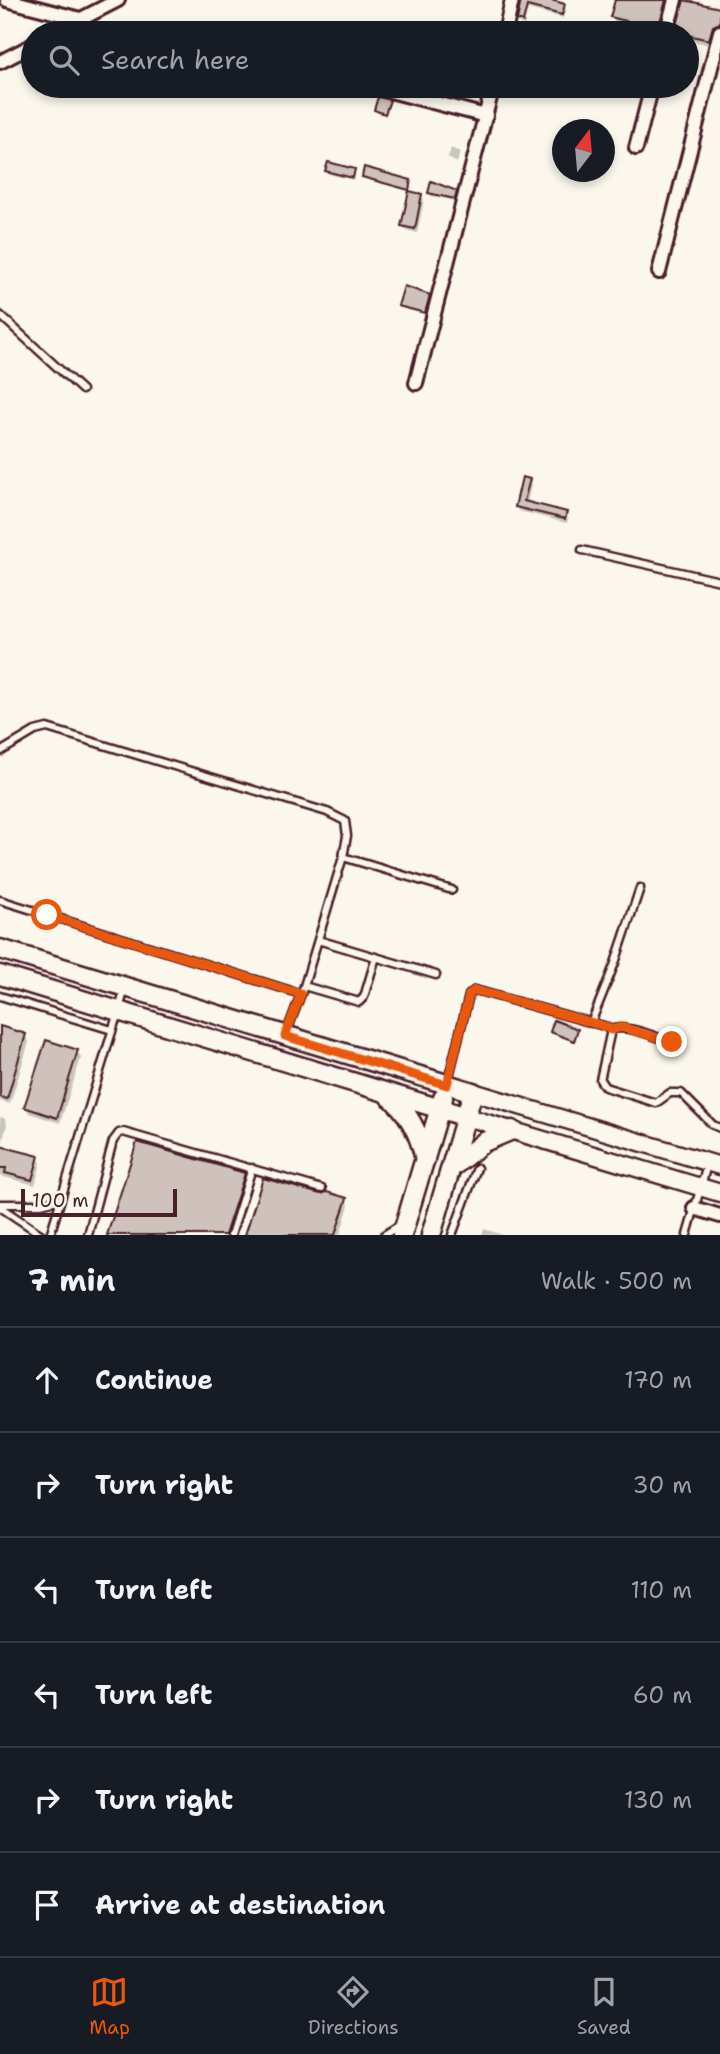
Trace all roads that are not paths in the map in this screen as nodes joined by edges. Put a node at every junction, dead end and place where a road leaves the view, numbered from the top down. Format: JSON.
{"nodes":[{"id":1,"x":6,"y":0,"type":"edge"},
{"id":2,"x":118,"y":0,"type":"edge"},
{"id":3,"x":512,"y":0,"type":"edge"},
{"id":4,"x":675,"y":0,"type":"edge"},
{"id":5,"x":27,"y":2,"type":"edge"},
{"id":6,"x":80,"y":19,"type":"junction"},
{"id":7,"x":76,"y":21,"type":"edge"},
{"id":8,"x":508,"y":21,"type":"edge"},
{"id":9,"x":669,"y":21,"type":"edge"},
{"id":10,"x":720,"y":32,"type":"edge"},
{"id":11,"x":21,"y":51,"type":"edge"},
{"id":12,"x":0,"y":62,"type":"edge"},
{"id":13,"x":416,"y":98,"type":"edge"},
{"id":14,"x":490,"y":98,"type":"edge"},
{"id":15,"x":650,"y":98,"type":"edge"},
{"id":16,"x":486,"y":116,"type":"junction"},
{"id":17,"x":636,"y":148,"type":"dead end"},
{"id":18,"x":659,"y":272,"type":"dead end"},
{"id":19,"x":0,"y":315,"type":"edge"},
{"id":20,"x":416,"y":383,"type":"dead end"},
{"id":21,"x":82,"y":390,"type":"dead end"},
{"id":22,"x":582,"y":551,"type":"dead end"},
{"id":23,"x":720,"y":581,"type":"edge"},
{"id":24,"x":0,"y":752,"type":"edge"},
{"id":25,"x":343,"y":857,"type":"junction"},
{"id":26,"x":640,"y":888,"type":"dead end"},
{"id":27,"x":452,"y":890,"type":"dead end"},
{"id":28,"x":0,"y":900,"type":"edge"},
{"id":29,"x":318,"y":940,"type":"junction"},
{"id":30,"x":0,"y":949,"type":"edge"},
{"id":31,"x":376,"y":957,"type":"junction"},
{"id":32,"x":0,"y":975,"type":"edge"},
{"id":33,"x":436,"y":975,"type":"dead end"},
{"id":34,"x":304,"y":986,"type":"junction"},
{"id":35,"x":125,"y":988,"type":"junction"},
{"id":36,"x":301,"y":994,"type":"junction"},
{"id":37,"x":0,"y":996,"type":"edge"},
{"id":38,"x":118,"y":1011,"type":"junction"},
{"id":39,"x":591,"y":1023,"type":"junction"},
{"id":40,"x":113,"y":1030,"type":"junction"},
{"id":41,"x":611,"y":1030,"type":"junction"},
{"id":42,"x":285,"y":1036,"type":"junction"},
{"id":43,"x":672,"y":1042,"type":"dead end"},
{"id":44,"x":447,"y":1085,"type":"junction"},
{"id":45,"x":383,"y":1091,"type":"junction"},
{"id":46,"x":473,"y":1092,"type":"junction"},
{"id":47,"x":440,"y":1109,"type":"junction"},
{"id":48,"x":467,"y":1116,"type":"junction"},
{"id":49,"x":720,"y":1128,"type":"edge"},
{"id":50,"x":512,"y":1130,"type":"junction"},
{"id":51,"x":425,"y":1160,"type":"junction"},
{"id":52,"x":714,"y":1165,"type":"edge"},
{"id":53,"x":252,"y":1168,"type":"junction"},
{"id":54,"x":451,"y":1168,"type":"junction"},
{"id":55,"x":477,"y":1168,"type":"dead end"},
{"id":56,"x":701,"y":1187,"type":"junction"},
{"id":57,"x":322,"y":1189,"type":"dead end"},
{"id":58,"x":720,"y":1193,"type":"edge"},
{"id":59,"x":61,"y":1199,"type":"junction"},
{"id":60,"x":0,"y":1205,"type":"edge"},
{"id":61,"x":694,"y":1208,"type":"junction"},
{"id":62,"x":720,"y":1216,"type":"edge"},
{"id":63,"x":405,"y":1228,"type":"edge"},
{"id":64,"x":434,"y":1232,"type":"edge"},
{"id":65,"x":42,"y":1235,"type":"edge"},
{"id":66,"x":50,"y":1235,"type":"edge"},
{"id":67,"x":88,"y":1235,"type":"edge"},
{"id":68,"x":231,"y":1235,"type":"edge"},
{"id":69,"x":384,"y":1235,"type":"edge"},
{"id":70,"x":452,"y":1235,"type":"edge"},
{"id":71,"x":687,"y":1235,"type":"edge"}],
"edges":[{"from":1,"to":5,"type":"street"},
{"from":2,"to":6,"type":"street"},
{"from":3,"to":8,"type":"street"},
{"from":4,"to":9,"type":"street"},
{"from":5,"to":6,"type":"street"},
{"from":6,"to":7,"type":"street"},
{"from":10,"to":18,"type":"street"},
{"from":11,"to":12,"type":"street"},
{"from":13,"to":16,"type":"street"},
{"from":14,"to":16,"type":"street"},
{"from":15,"to":17,"type":"street"},
{"from":16,"to":20,"type":"street"},
{"from":19,"to":21,"type":"lane"},
{"from":22,"to":23,"type":"lane"},
{"from":24,"to":25,"type":"lane"},
{"from":25,"to":27,"type":"lane"},
{"from":25,"to":29,"type":"lane"},
{"from":26,"to":39,"type":"lane"},
{"from":28,"to":36,"type":"lane"},
{"from":29,"to":31,"type":"lane"},
{"from":29,"to":34,"type":"lane"},
{"from":30,"to":35,"type":"main road"},
{"from":31,"to":33,"type":"lane"},
{"from":31,"to":34,"type":"lane"},
{"from":32,"to":38,"type":"main road"},
{"from":34,"to":36,"type":"lane"},
{"from":35,"to":38,"type":"lane"},
{"from":35,"to":42,"type":"main road"},
{"from":36,"to":42,"type":"lane"},
{"from":37,"to":40,"type":"lane"},
{"from":38,"to":40,"type":"lane"},
{"from":38,"to":45,"type":"main road"},
{"from":39,"to":41,"type":"lane"},
{"from":39,"to":44,"type":"lane"},
{"from":40,"to":59,"type":"lane"},
{"from":41,"to":43,"type":"lane"},
{"from":41,"to":49,"type":"lane"},
{"from":42,"to":44,"type":"main road"},
{"from":44,"to":46,"type":"main road"},
{"from":44,"to":47,"type":"main road"},
{"from":45,"to":47,"type":"main road"},
{"from":45,"to":51,"type":"main road"},
{"from":46,"to":48,"type":"main road"},
{"from":46,"to":52,"type":"street"},
{"from":47,"to":48,"type":"main road"},
{"from":47,"to":51,"type":"main road"},
{"from":48,"to":50,"type":"street"},
{"from":48,"to":54,"type":"main road"},
{"from":50,"to":54,"type":"main road"},
{"from":50,"to":56,"type":"street"},
{"from":51,"to":63,"type":"main road"},
{"from":52,"to":56,"type":"lane"},
{"from":53,"to":57,"type":"lane"},
{"from":53,"to":67,"type":"lane"},
{"from":53,"to":68,"type":"lane"},
{"from":54,"to":64,"type":"main road"},
{"from":55,"to":70,"type":"lane"},
{"from":56,"to":58,"type":"street"},
{"from":56,"to":61,"type":"lane"},
{"from":59,"to":60,"type":"lane"},
{"from":59,"to":66,"type":"lane"},
{"from":60,"to":65,"type":"lane"},
{"from":61,"to":62,"type":"street"},
{"from":61,"to":71,"type":"lane"},
{"from":63,"to":69,"type":"lane"}]}
